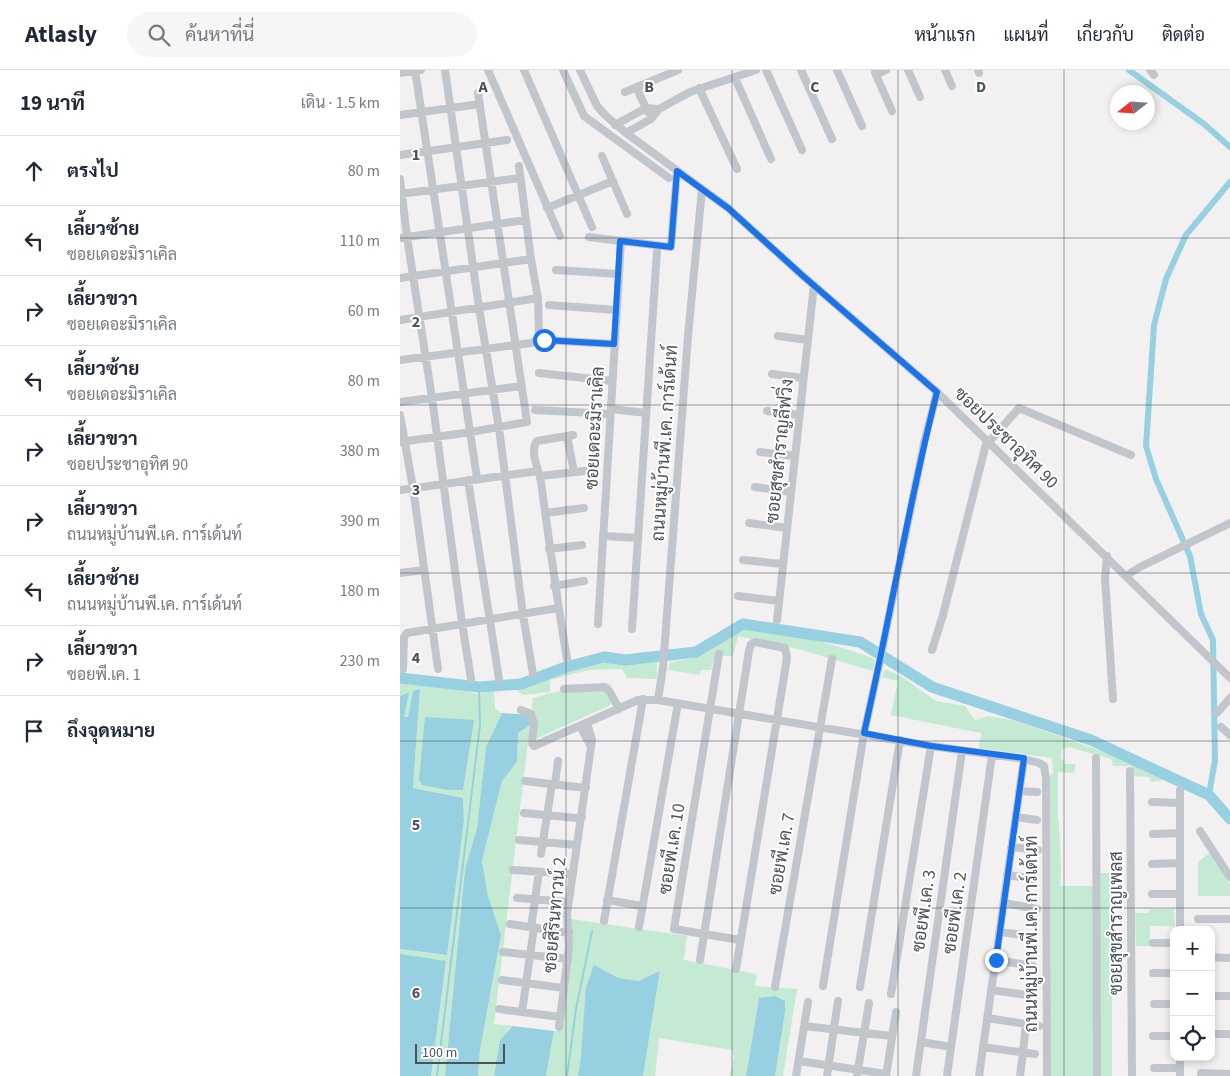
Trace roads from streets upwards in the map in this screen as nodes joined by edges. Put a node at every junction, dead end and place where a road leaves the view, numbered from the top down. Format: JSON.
{"nodes":[{"id":1,"x":417,"y":70,"type":"edge"},
{"id":2,"x":446,"y":70,"type":"edge"},
{"id":3,"x":488,"y":70,"type":"edge"},
{"id":4,"x":524,"y":70,"type":"edge"},
{"id":5,"x":563,"y":70,"type":"edge"},
{"id":6,"x":580,"y":70,"type":"edge"},
{"id":7,"x":678,"y":70,"type":"edge"},
{"id":8,"x":756,"y":70,"type":"edge"},
{"id":9,"x":766,"y":70,"type":"edge"},
{"id":10,"x":801,"y":70,"type":"edge"},
{"id":11,"x":836,"y":70,"type":"edge"},
{"id":12,"x":886,"y":70,"type":"edge"},
{"id":13,"x":908,"y":70,"type":"edge"},
{"id":14,"x":945,"y":70,"type":"edge"},
{"id":15,"x":875,"y":72,"type":"edge"},
{"id":16,"x":400,"y":73,"type":"edge"},
{"id":17,"x":735,"y":78,"type":"junction"},
{"id":18,"x":952,"y":86,"type":"dead end"},
{"id":19,"x":636,"y":87,"type":"junction"},
{"id":20,"x":699,"y":88,"type":"junction"},
{"id":21,"x":625,"y":92,"type":"dead end"},
{"id":22,"x":478,"y":93,"type":"dead end"},
{"id":23,"x":920,"y":98,"type":"dead end"},
{"id":24,"x":480,"y":104,"type":"junction"},
{"id":25,"x":450,"y":107,"type":"junction"},
{"id":26,"x":646,"y":108,"type":"junction"},
{"id":27,"x":659,"y":109,"type":"junction"},
{"id":28,"x":421,"y":111,"type":"junction"},
{"id":29,"x":892,"y":111,"type":"dead end"},
{"id":30,"x":400,"y":115,"type":"edge"},
{"id":31,"x":651,"y":119,"type":"junction"},
{"id":32,"x":615,"y":125,"type":"junction"},
{"id":33,"x":862,"y":126,"type":"dead end"},
{"id":34,"x":626,"y":133,"type":"junction"},
{"id":35,"x":832,"y":138,"type":"dead end"},
{"id":36,"x":507,"y":140,"type":"dead end"},
{"id":37,"x":485,"y":143,"type":"junction"},
{"id":38,"x":456,"y":147,"type":"junction"},
{"id":39,"x":802,"y":150,"type":"dead end"},
{"id":40,"x":427,"y":151,"type":"junction"},
{"id":41,"x":400,"y":155,"type":"edge"},
{"id":42,"x":602,"y":156,"type":"dead end"},
{"id":43,"x":771,"y":159,"type":"dead end"},
{"id":44,"x":519,"y":166,"type":"dead end"},
{"id":45,"x":737,"y":169,"type":"dead end"},
{"id":46,"x":677,"y":171,"type":"junction"},
{"id":47,"x":520,"y":178,"type":"junction"},
{"id":48,"x":669,"y":178,"type":"dead end"},
{"id":49,"x":400,"y":179,"type":"edge"},
{"id":50,"x":612,"y":181,"type":"junction"},
{"id":51,"x":491,"y":182,"type":"junction"},
{"id":52,"x":462,"y":186,"type":"junction"},
{"id":53,"x":702,"y":189,"type":"junction"},
{"id":54,"x":433,"y":190,"type":"junction"},
{"id":55,"x":401,"y":194,"type":"edge"},
{"id":56,"x":578,"y":195,"type":"junction"},
{"id":57,"x":547,"y":208,"type":"junction"},
{"id":58,"x":627,"y":214,"type":"dead end"},
{"id":59,"x":526,"y":220,"type":"junction"},
{"id":60,"x":498,"y":224,"type":"junction"},
{"id":61,"x":592,"y":227,"type":"dead end"},
{"id":62,"x":469,"y":228,"type":"junction"},
{"id":63,"x":439,"y":232,"type":"junction"},
{"id":64,"x":560,"y":236,"type":"dead end"},
{"id":65,"x":404,"y":237,"type":"edge"},
{"id":66,"x":589,"y":237,"type":"dead end"},
{"id":67,"x":620,"y":241,"type":"junction"},
{"id":68,"x":657,"y":251,"type":"dead end"},
{"id":69,"x":531,"y":259,"type":"junction"},
{"id":70,"x":503,"y":263,"type":"junction"},
{"id":71,"x":474,"y":268,"type":"junction"},
{"id":72,"x":556,"y":270,"type":"dead end"},
{"id":73,"x":444,"y":272,"type":"junction"},
{"id":74,"x":619,"y":274,"type":"junction"},
{"id":75,"x":413,"y":277,"type":"junction"},
{"id":76,"x":400,"y":278,"type":"edge"},
{"id":77,"x":814,"y":286,"type":"junction"},
{"id":78,"x":538,"y":298,"type":"junction"},
{"id":79,"x":509,"y":302,"type":"junction"},
{"id":80,"x":549,"y":305,"type":"dead end"},
{"id":81,"x":479,"y":308,"type":"junction"},
{"id":82,"x":616,"y":310,"type":"junction"},
{"id":83,"x":450,"y":312,"type":"junction"},
{"id":84,"x":420,"y":317,"type":"junction"},
{"id":85,"x":400,"y":320,"type":"edge"},
{"id":86,"x":778,"y":336,"type":"dead end"},
{"id":87,"x":544,"y":340,"type":"dead end"},
{"id":88,"x":808,"y":340,"type":"junction"},
{"id":89,"x":516,"y":344,"type":"junction"},
{"id":90,"x":614,"y":344,"type":"junction"},
{"id":91,"x":486,"y":348,"type":"junction"},
{"id":92,"x":457,"y":353,"type":"junction"},
{"id":93,"x":425,"y":357,"type":"junction"},
{"id":94,"x":400,"y":360,"type":"edge"},
{"id":95,"x":539,"y":373,"type":"dead end"},
{"id":96,"x":772,"y":374,"type":"dead end"},
{"id":97,"x":803,"y":378,"type":"junction"},
{"id":98,"x":612,"y":381,"type":"junction"},
{"id":99,"x":522,"y":386,"type":"junction"},
{"id":100,"x":492,"y":389,"type":"junction"},
{"id":101,"x":937,"y":392,"type":"junction"},
{"id":102,"x":465,"y":393,"type":"junction"},
{"id":103,"x":432,"y":398,"type":"junction"},
{"id":104,"x":400,"y":402,"type":"edge"},
{"id":105,"x":535,"y":410,"type":"dead end"},
{"id":106,"x":767,"y":411,"type":"dead end"},
{"id":107,"x":611,"y":412,"type":"junction"},
{"id":108,"x":646,"y":413,"type":"junction"},
{"id":109,"x":400,"y":415,"type":"edge"},
{"id":110,"x":799,"y":415,"type":"junction"},
{"id":111,"x":499,"y":428,"type":"junction"},
{"id":112,"x":471,"y":432,"type":"junction"},
{"id":113,"x":437,"y":436,"type":"junction"},
{"id":114,"x":988,"y":441,"type":"junction"},
{"id":115,"x":403,"y":442,"type":"edge"},
{"id":116,"x":760,"y":452,"type":"dead end"},
{"id":117,"x":1131,"y":455,"type":"dead end"},
{"id":118,"x":795,"y":456,"type":"junction"},
{"id":119,"x":592,"y":470,"type":"dead end"},
{"id":120,"x":574,"y":472,"type":"junction"},
{"id":121,"x":539,"y":473,"type":"junction"},
{"id":122,"x":505,"y":474,"type":"junction"},
{"id":123,"x":477,"y":478,"type":"junction"},
{"id":124,"x":468,"y":480,"type":"junction"},
{"id":125,"x":444,"y":483,"type":"junction"},
{"id":126,"x":754,"y":487,"type":"dead end"},
{"id":127,"x":413,"y":488,"type":"junction"},
{"id":128,"x":400,"y":490,"type":"edge"},
{"id":129,"x":791,"y":492,"type":"junction"},
{"id":130,"x":584,"y":508,"type":"dead end"},
{"id":131,"x":545,"y":513,"type":"junction"},
{"id":132,"x":749,"y":523,"type":"dead end"},
{"id":133,"x":1230,"y":523,"type":"edge"},
{"id":134,"x":787,"y":528,"type":"junction"},
{"id":135,"x":603,"y":536,"type":"junction"},
{"id":136,"x":638,"y":538,"type":"junction"},
{"id":137,"x":582,"y":545,"type":"dead end"},
{"id":138,"x":550,"y":549,"type":"junction"},
{"id":139,"x":1106,"y":556,"type":"junction"},
{"id":140,"x":743,"y":560,"type":"dead end"},
{"id":141,"x":783,"y":564,"type":"junction"},
{"id":142,"x":424,"y":570,"type":"junction"},
{"id":143,"x":400,"y":573,"type":"edge"},
{"id":144,"x":1126,"y":576,"type":"junction"},
{"id":145,"x":584,"y":581,"type":"dead end"},
{"id":146,"x":554,"y":586,"type":"junction"},
{"id":147,"x":738,"y":596,"type":"dead end"},
{"id":148,"x":779,"y":601,"type":"junction"},
{"id":149,"x":558,"y":608,"type":"junction"},
{"id":150,"x":523,"y":615,"type":"junction"},
{"id":151,"x":490,"y":619,"type":"junction"},
{"id":152,"x":777,"y":620,"type":"dead end"},
{"id":153,"x":462,"y":623,"type":"junction"},
{"id":154,"x":598,"y":624,"type":"dead end"},
{"id":155,"x":432,"y":629,"type":"junction"},
{"id":156,"x":632,"y":629,"type":"dead end"},
{"id":157,"x":932,"y":650,"type":"dead end"},
{"id":158,"x":720,"y":654,"type":"dead end"},
{"id":159,"x":567,"y":659,"type":"dead end"},
{"id":160,"x":832,"y":659,"type":"dead end"},
{"id":161,"x":403,"y":669,"type":"dead end"},
{"id":162,"x":438,"y":669,"type":"dead end"},
{"id":163,"x":533,"y":674,"type":"dead end"},
{"id":164,"x":1230,"y":678,"type":"edge"},
{"id":165,"x":471,"y":679,"type":"dead end"},
{"id":166,"x":499,"y":679,"type":"dead end"},
{"id":167,"x":564,"y":690,"type":"dead end"},
{"id":168,"x":1230,"y":698,"type":"edge"},
{"id":169,"x":643,"y":699,"type":"junction"},
{"id":170,"x":1113,"y":699,"type":"dead end"},
{"id":171,"x":658,"y":700,"type":"junction"},
{"id":172,"x":678,"y":703,"type":"junction"},
{"id":173,"x":710,"y":708,"type":"junction"},
{"id":174,"x":619,"y":709,"type":"junction"},
{"id":175,"x":521,"y":710,"type":"dead end"},
{"id":176,"x":740,"y":713,"type":"junction"},
{"id":177,"x":1218,"y":713,"type":"dead end"},
{"id":178,"x":776,"y":719,"type":"junction"},
{"id":179,"x":584,"y":725,"type":"junction"},
{"id":180,"x":819,"y":726,"type":"junction"},
{"id":181,"x":1221,"y":727,"type":"dead end"},
{"id":182,"x":864,"y":733,"type":"junction"},
{"id":183,"x":1230,"y":735,"type":"edge"},
{"id":184,"x":900,"y":740,"type":"junction"},
{"id":185,"x":931,"y":746,"type":"junction"},
{"id":186,"x":962,"y":750,"type":"junction"},
{"id":187,"x":992,"y":755,"type":"junction"},
{"id":188,"x":1024,"y":758,"type":"junction"},
{"id":189,"x":1096,"y":758,"type":"dead end"},
{"id":190,"x":558,"y":761,"type":"dead end"},
{"id":191,"x":1130,"y":770,"type":"dead end"},
{"id":192,"x":525,"y":781,"type":"dead end"},
{"id":193,"x":553,"y":784,"type":"junction"},
{"id":194,"x":586,"y":788,"type":"junction"},
{"id":195,"x":1180,"y":790,"type":"dead end"},
{"id":196,"x":1020,"y":791,"type":"junction"},
{"id":197,"x":1037,"y":792,"type":"dead end"},
{"id":198,"x":1152,"y":802,"type":"dead end"},
{"id":199,"x":1180,"y":802,"type":"junction"},
{"id":200,"x":524,"y":813,"type":"dead end"},
{"id":201,"x":547,"y":815,"type":"junction"},
{"id":202,"x":582,"y":817,"type":"junction"},
{"id":203,"x":1016,"y":817,"type":"junction"},
{"id":204,"x":1037,"y":820,"type":"dead end"},
{"id":205,"x":1200,"y":831,"type":"dead end"},
{"id":206,"x":1180,"y":833,"type":"junction"},
{"id":207,"x":1153,"y":834,"type":"dead end"},
{"id":208,"x":520,"y":840,"type":"dead end"},
{"id":209,"x":543,"y":842,"type":"junction"},
{"id":210,"x":577,"y":845,"type":"junction"},
{"id":211,"x":1012,"y":847,"type":"junction"},
{"id":212,"x":1038,"y":850,"type":"dead end"},
{"id":213,"x":541,"y":854,"type":"dead end"},
{"id":214,"x":1180,"y":863,"type":"junction"},
{"id":215,"x":1152,"y":864,"type":"dead end"},
{"id":216,"x":513,"y":870,"type":"dead end"},
{"id":217,"x":539,"y":872,"type":"junction"},
{"id":218,"x":573,"y":874,"type":"junction"},
{"id":219,"x":1008,"y":875,"type":"junction"},
{"id":220,"x":1230,"y":877,"type":"edge"},
{"id":221,"x":1034,"y":879,"type":"dead end"},
{"id":222,"x":1152,"y":894,"type":"dead end"},
{"id":223,"x":1180,"y":894,"type":"junction"},
{"id":224,"x":517,"y":898,"type":"dead end"},
{"id":225,"x":536,"y":899,"type":"junction"},
{"id":226,"x":608,"y":900,"type":"junction"},
{"id":227,"x":569,"y":902,"type":"junction"},
{"id":228,"x":1004,"y":903,"type":"junction"},
{"id":229,"x":642,"y":906,"type":"junction"},
{"id":230,"x":1037,"y":909,"type":"dead end"},
{"id":231,"x":1198,"y":919,"type":"dead end"},
{"id":232,"x":1230,"y":919,"type":"edge"},
{"id":233,"x":604,"y":920,"type":"dead end"},
{"id":234,"x":510,"y":924,"type":"dead end"},
{"id":235,"x":639,"y":926,"type":"dead end"},
{"id":236,"x":1180,"y":926,"type":"edge"},
{"id":237,"x":532,"y":927,"type":"junction"},
{"id":238,"x":1000,"y":932,"type":"junction"},
{"id":239,"x":569,"y":933,"type":"junction"},
{"id":240,"x":704,"y":933,"type":"junction"},
{"id":241,"x":1032,"y":936,"type":"dead end"},
{"id":242,"x":740,"y":940,"type":"junction"},
{"id":243,"x":1170,"y":942,"type":"edge"},
{"id":244,"x":1153,"y":943,"type":"dead end"},
{"id":245,"x":503,"y":952,"type":"dead end"},
{"id":246,"x":530,"y":955,"type":"junction"},
{"id":247,"x":1215,"y":957,"type":"edge"},
{"id":248,"x":1230,"y":958,"type":"edge"},
{"id":249,"x":568,"y":959,"type":"junction"},
{"id":250,"x":700,"y":960,"type":"dead end"},
{"id":251,"x":996,"y":960,"type":"junction"},
{"id":252,"x":1033,"y":966,"type":"dead end"},
{"id":253,"x":736,"y":969,"type":"dead end"},
{"id":254,"x":1153,"y":973,"type":"dead end"},
{"id":255,"x":1170,"y":973,"type":"edge"},
{"id":256,"x":502,"y":980,"type":"dead end"},
{"id":257,"x":527,"y":984,"type":"junction"},
{"id":258,"x":823,"y":986,"type":"dead end"},
{"id":259,"x":775,"y":987,"type":"dead end"},
{"id":260,"x":860,"y":987,"type":"dead end"},
{"id":261,"x":564,"y":988,"type":"junction"},
{"id":262,"x":991,"y":990,"type":"junction"},
{"id":263,"x":891,"y":994,"type":"dead end"},
{"id":264,"x":1026,"y":995,"type":"dead end"},
{"id":265,"x":1215,"y":996,"type":"edge"},
{"id":266,"x":1230,"y":996,"type":"edge"},
{"id":267,"x":838,"y":1001,"type":"dead end"},
{"id":268,"x":808,"y":1002,"type":"dead end"},
{"id":269,"x":869,"y":1003,"type":"dead end"},
{"id":270,"x":1154,"y":1004,"type":"dead end"},
{"id":271,"x":1170,"y":1004,"type":"edge"},
{"id":272,"x":499,"y":1009,"type":"dead end"},
{"id":273,"x":522,"y":1012,"type":"junction"},
{"id":274,"x":896,"y":1012,"type":"dead end"},
{"id":275,"x":560,"y":1017,"type":"junction"},
{"id":276,"x":987,"y":1018,"type":"junction"},
{"id":277,"x":1026,"y":1024,"type":"junction"},
{"id":278,"x":804,"y":1026,"type":"junction"},
{"id":279,"x":1039,"y":1026,"type":"dead end"},
{"id":280,"x":559,"y":1027,"type":"dead end"},
{"id":281,"x":834,"y":1028,"type":"junction"},
{"id":282,"x":864,"y":1032,"type":"junction"},
{"id":283,"x":1215,"y":1034,"type":"edge"},
{"id":284,"x":1230,"y":1034,"type":"edge"},
{"id":285,"x":892,"y":1036,"type":"junction"},
{"id":286,"x":1153,"y":1036,"type":"dead end"},
{"id":287,"x":1170,"y":1036,"type":"edge"},
{"id":288,"x":921,"y":1042,"type":"junction"},
{"id":289,"x":951,"y":1047,"type":"junction"},
{"id":290,"x":983,"y":1047,"type":"junction"},
{"id":291,"x":1023,"y":1052,"type":"junction"},
{"id":292,"x":1035,"y":1054,"type":"dead end"},
{"id":293,"x":799,"y":1061,"type":"junction"},
{"id":294,"x":828,"y":1066,"type":"junction"},
{"id":295,"x":1154,"y":1068,"type":"dead end"},
{"id":296,"x":1180,"y":1072,"type":"edge"},
{"id":297,"x":857,"y":1073,"type":"edge"},
{"id":298,"x":1201,"y":1073,"type":"dead end"},
{"id":299,"x":1230,"y":1074,"type":"edge"},
{"id":300,"x":886,"y":1075,"type":"edge"},
{"id":301,"x":796,"y":1076,"type":"edge"},
{"id":302,"x":827,"y":1076,"type":"edge"},
{"id":303,"x":916,"y":1076,"type":"edge"},
{"id":304,"x":947,"y":1076,"type":"edge"},
{"id":305,"x":981,"y":1076,"type":"edge"},
{"id":306,"x":1020,"y":1076,"type":"edge"},
{"id":307,"x":1047,"y":1076,"type":"edge"},
{"id":308,"x":1097,"y":1076,"type":"edge"},
{"id":309,"x":1132,"y":1076,"type":"edge"}],
"edges":[{"from":1,"to":16,"type":"street"},
{"from":1,"to":28,"type":"street"},
{"from":2,"to":25,"type":"street"},
{"from":3,"to":57,"type":"street"},
{"from":4,"to":56,"type":"street"},
{"from":5,"to":48,"type":"street"},
{"from":6,"to":32,"type":"street","name":"ซอยประชาอุทิศ 90"},
{"from":7,"to":19,"type":"street"},
{"from":8,"to":17,"type":"street"},
{"from":9,"to":39,"type":"street"},
{"from":10,"to":35,"type":"street"},
{"from":11,"to":33,"type":"street"},
{"from":12,"to":15,"type":"street"},
{"from":13,"to":23,"type":"street"},
{"from":14,"to":18,"type":"street"},
{"from":15,"to":29,"type":"street"},
{"from":17,"to":20,"type":"street"},
{"from":17,"to":43,"type":"street"},
{"from":19,"to":21,"type":"street"},
{"from":19,"to":26,"type":"street"},
{"from":20,"to":27,"type":"street"},
{"from":20,"to":45,"type":"street"},
{"from":22,"to":24,"type":"street"},
{"from":24,"to":25,"type":"street"},
{"from":24,"to":37,"type":"street"},
{"from":25,"to":28,"type":"street"},
{"from":25,"to":38,"type":"street"},
{"from":26,"to":27,"type":"street"},
{"from":26,"to":31,"type":"street"},
{"from":26,"to":32,"type":"street"},
{"from":27,"to":31,"type":"street"},
{"from":28,"to":30,"type":"street"},
{"from":28,"to":40,"type":"street"},
{"from":31,"to":34,"type":"street"},
{"from":32,"to":34,"type":"street","name":"ซอยประชาอุทิศ 90"},
{"from":34,"to":46,"type":"street","name":"ซอยประชาอุทิศ 90"},
{"from":36,"to":37,"type":"street"},
{"from":37,"to":38,"type":"street"},
{"from":37,"to":51,"type":"street"},
{"from":38,"to":40,"type":"street"},
{"from":38,"to":52,"type":"street"},
{"from":40,"to":41,"type":"street"},
{"from":40,"to":54,"type":"street"},
{"from":42,"to":50,"type":"street"},
{"from":44,"to":47,"type":"street"},
{"from":46,"to":53,"type":"street","name":"ซอยประชาอุทิศ 90"},
{"from":46,"to":67,"type":"street"},
{"from":47,"to":51,"type":"street"},
{"from":47,"to":59,"type":"street"},
{"from":49,"to":55,"type":"street"},
{"from":50,"to":56,"type":"street"},
{"from":50,"to":58,"type":"street"},
{"from":51,"to":52,"type":"street"},
{"from":51,"to":60,"type":"street"},
{"from":52,"to":54,"type":"street"},
{"from":52,"to":62,"type":"street"},
{"from":53,"to":77,"type":"street","name":"ซอยประชาอุทิศ 90"},
{"from":53,"to":171,"type":"street","name":"ถนนหมู่บ้านพี.เค. การ์เด้นท์"},
{"from":54,"to":55,"type":"street"},
{"from":54,"to":63,"type":"street"},
{"from":55,"to":65,"type":"street"},
{"from":56,"to":57,"type":"street"},
{"from":56,"to":61,"type":"street"},
{"from":57,"to":64,"type":"street"},
{"from":59,"to":60,"type":"street"},
{"from":59,"to":69,"type":"street"},
{"from":60,"to":62,"type":"street"},
{"from":60,"to":70,"type":"street"},
{"from":62,"to":63,"type":"street"},
{"from":62,"to":71,"type":"street"},
{"from":63,"to":65,"type":"street"},
{"from":63,"to":73,"type":"street"},
{"from":65,"to":75,"type":"street"},
{"from":66,"to":67,"type":"street"},
{"from":67,"to":74,"type":"street","name":"ซอยเดอะมิราเคิล"},
{"from":68,"to":108,"type":"street"},
{"from":69,"to":70,"type":"street"},
{"from":69,"to":78,"type":"street"},
{"from":70,"to":71,"type":"street"},
{"from":70,"to":79,"type":"street"},
{"from":71,"to":73,"type":"street"},
{"from":71,"to":81,"type":"street"},
{"from":72,"to":74,"type":"street"},
{"from":73,"to":75,"type":"street"},
{"from":73,"to":83,"type":"street"},
{"from":74,"to":82,"type":"street","name":"ซอยเดอะมิราเคิล"},
{"from":75,"to":76,"type":"street"},
{"from":75,"to":84,"type":"street"},
{"from":77,"to":88,"type":"street","name":"ซอยสุขสำราญลีฟวิ่ง"},
{"from":77,"to":101,"type":"street","name":"ซอยประชาอุทิศ 90"},
{"from":78,"to":79,"type":"street"},
{"from":78,"to":89,"type":"street"},
{"from":79,"to":81,"type":"street"},
{"from":79,"to":89,"type":"street"},
{"from":80,"to":82,"type":"street"},
{"from":81,"to":83,"type":"street"},
{"from":81,"to":91,"type":"street"},
{"from":82,"to":90,"type":"street","name":"ซอยเดอะมิราเคิล"},
{"from":83,"to":84,"type":"street"},
{"from":83,"to":92,"type":"street"},
{"from":84,"to":85,"type":"street"},
{"from":84,"to":93,"type":"street"},
{"from":86,"to":88,"type":"street"},
{"from":87,"to":90,"type":"street"},
{"from":88,"to":97,"type":"street","name":"ซอยสุขสำราญลีฟวิ่ง"},
{"from":89,"to":91,"type":"street"},
{"from":89,"to":99,"type":"street"},
{"from":90,"to":98,"type":"street","name":"ซอยเดอะมิราเคิล"},
{"from":91,"to":92,"type":"street"},
{"from":91,"to":100,"type":"street"},
{"from":92,"to":93,"type":"street"},
{"from":92,"to":102,"type":"street"},
{"from":93,"to":94,"type":"street"},
{"from":93,"to":103,"type":"street"},
{"from":95,"to":98,"type":"street"},
{"from":96,"to":97,"type":"street"},
{"from":97,"to":110,"type":"street","name":"ซอยสุขสำราญลีฟวิ่ง"},
{"from":98,"to":107,"type":"street","name":"ซอยเดอะมิราเคิล"},
{"from":99,"to":100,"type":"street"},
{"from":99,"to":111,"type":"street"},
{"from":100,"to":102,"type":"street"},
{"from":100,"to":111,"type":"street"},
{"from":101,"to":114,"type":"street","name":"ซอยประชาอุทิศ 90"},
{"from":101,"to":182,"type":"street"},
{"from":102,"to":103,"type":"street"},
{"from":102,"to":112,"type":"street"},
{"from":103,"to":104,"type":"street"},
{"from":103,"to":113,"type":"street"},
{"from":105,"to":107,"type":"street"},
{"from":106,"to":110,"type":"street"},
{"from":107,"to":108,"type":"street"},
{"from":107,"to":135,"type":"street","name":"ซอยเดอะมิราเคิล"},
{"from":108,"to":136,"type":"street"},
{"from":109,"to":115,"type":"street"},
{"from":110,"to":118,"type":"street","name":"ซอยสุขสำราญลีฟวิ่ง"},
{"from":111,"to":112,"type":"street"},
{"from":111,"to":122,"type":"street"},
{"from":112,"to":113,"type":"street"},
{"from":112,"to":123,"type":"street"},
{"from":113,"to":115,"type":"street"},
{"from":113,"to":125,"type":"street"},
{"from":114,"to":117,"type":"street"},
{"from":114,"to":139,"type":"street","name":"ซอยประชาอุทิศ 90"},
{"from":114,"to":157,"type":"street"},
{"from":115,"to":127,"type":"street"},
{"from":116,"to":118,"type":"street"},
{"from":118,"to":129,"type":"street","name":"ซอยสุขสำราญลีฟวิ่ง"},
{"from":119,"to":120,"type":"street"},
{"from":120,"to":121,"type":"street"},
{"from":120,"to":121,"type":"street"},
{"from":121,"to":122,"type":"street"},
{"from":121,"to":131,"type":"street"},
{"from":122,"to":123,"type":"street"},
{"from":122,"to":150,"type":"street"},
{"from":123,"to":124,"type":"street"},
{"from":124,"to":125,"type":"street"},
{"from":124,"to":151,"type":"street"},
{"from":125,"to":127,"type":"street"},
{"from":125,"to":153,"type":"street"},
{"from":126,"to":129,"type":"street"},
{"from":127,"to":128,"type":"street"},
{"from":127,"to":142,"type":"street"},
{"from":129,"to":134,"type":"street","name":"ซอยสุขสำราญลีฟวิ่ง"},
{"from":130,"to":131,"type":"street"},
{"from":131,"to":138,"type":"street"},
{"from":132,"to":134,"type":"street"},
{"from":133,"to":144,"type":"street"},
{"from":134,"to":141,"type":"street","name":"ซอยสุขสำราญลีฟวิ่ง"},
{"from":135,"to":136,"type":"street"},
{"from":135,"to":154,"type":"street","name":"ซอยเดอะมิราเคิล"},
{"from":136,"to":156,"type":"street"},
{"from":137,"to":138,"type":"street"},
{"from":138,"to":146,"type":"street"},
{"from":139,"to":144,"type":"street","name":"ซอยประชาอุทิศ 90"},
{"from":139,"to":170,"type":"street"},
{"from":140,"to":141,"type":"street"},
{"from":141,"to":148,"type":"street","name":"ซอยสุขสำราญลีฟวิ่ง"},
{"from":142,"to":143,"type":"street"},
{"from":142,"to":155,"type":"street"},
{"from":144,"to":164,"type":"street","name":"ซอยประชาอุทิศ 90"},
{"from":145,"to":146,"type":"street"},
{"from":146,"to":149,"type":"street"},
{"from":147,"to":148,"type":"street"},
{"from":148,"to":152,"type":"street","name":"ซอยสุขสำราญลีฟวิ่ง"},
{"from":149,"to":150,"type":"street"},
{"from":149,"to":159,"type":"street"},
{"from":150,"to":151,"type":"street"},
{"from":150,"to":163,"type":"street"},
{"from":151,"to":153,"type":"street"},
{"from":151,"to":166,"type":"street"},
{"from":153,"to":155,"type":"street"},
{"from":153,"to":165,"type":"street"},
{"from":155,"to":161,"type":"street"},
{"from":155,"to":162,"type":"street"},
{"from":158,"to":173,"type":"street"},
{"from":160,"to":180,"type":"street","name":"ซอยพี.เค. 7"},
{"from":167,"to":174,"type":"street"},
{"from":168,"to":177,"type":"street"},
{"from":169,"to":171,"type":"street","name":"ถนนหมู่บ้านพี.เค. การ์เด้นท์"},
{"from":169,"to":174,"type":"street","name":"ถนนหมู่บ้านพี.เค. การ์เด้นท์"},
{"from":169,"to":226,"type":"street"},
{"from":171,"to":172,"type":"street","name":"ถนนหมู่บ้านพี.เค. การ์เด้นท์"},
{"from":172,"to":173,"type":"street","name":"ถนนหมู่บ้านพี.เค. การ์เด้นท์"},
{"from":172,"to":229,"type":"street"},
{"from":173,"to":176,"type":"street","name":"ถนนหมู่บ้านพี.เค. การ์เด้นท์"},
{"from":173,"to":240,"type":"street","name":"ซอยพี.เค. 10"},
{"from":174,"to":179,"type":"street","name":"ถนนหมู่บ้านพี.เค. การ์เด้นท์"},
{"from":175,"to":179,"type":"street","name":"ถนนหมู่บ้านพี.เค. การ์เด้นท์"},
{"from":176,"to":178,"type":"street","name":"ถนนหมู่บ้านพี.เค. การ์เด้นท์"},
{"from":176,"to":178,"type":"street"},
{"from":176,"to":240,"type":"street"},
{"from":178,"to":180,"type":"street","name":"ถนนหมู่บ้านพี.เค. การ์เด้นท์"},
{"from":178,"to":242,"type":"street"},
{"from":179,"to":194,"type":"street","name":"ซอยสิรินทาวน์ 2"},
{"from":180,"to":182,"type":"street","name":"ถนนหมู่บ้านพี.เค. การ์เด้นท์"},
{"from":180,"to":259,"type":"street","name":"ซอยพี.เค. 7"},
{"from":181,"to":183,"type":"street"},
{"from":182,"to":184,"type":"street","name":"ถนนหมู่บ้านพี.เค. การ์เด้นท์"},
{"from":182,"to":258,"type":"street"},
{"from":184,"to":185,"type":"street","name":"ถนนหมู่บ้านพี.เค. การ์เด้นท์"},
{"from":184,"to":260,"type":"street"},
{"from":185,"to":186,"type":"street","name":"ถนนหมู่บ้านพี.เค. การ์เด้นท์"},
{"from":185,"to":263,"type":"street"},
{"from":186,"to":187,"type":"street","name":"ถนนหมู่บ้านพี.เค. การ์เด้นท์"},
{"from":186,"to":288,"type":"street","name":"ซอยพี.เค. 3"},
{"from":187,"to":188,"type":"street","name":"ถนนหมู่บ้านพี.เค. การ์เด้นท์"},
{"from":187,"to":289,"type":"street","name":"ซอยพี.เค. 2"},
{"from":188,"to":196,"type":"street"},
{"from":188,"to":307,"type":"street","name":"ถนนหมู่บ้านพี.เค. การ์เด้นท์"},
{"from":189,"to":308,"type":"street"},
{"from":190,"to":193,"type":"street"},
{"from":191,"to":309,"type":"street","name":"ซอยสุขสำราญเพลส"},
{"from":192,"to":193,"type":"street"},
{"from":193,"to":194,"type":"street"},
{"from":193,"to":201,"type":"street"},
{"from":194,"to":202,"type":"street","name":"ซอยสิรินทาวน์ 2"},
{"from":195,"to":199,"type":"street"},
{"from":196,"to":197,"type":"street"},
{"from":196,"to":203,"type":"street"},
{"from":198,"to":199,"type":"street"},
{"from":199,"to":206,"type":"street"},
{"from":200,"to":201,"type":"street"},
{"from":201,"to":202,"type":"street"},
{"from":201,"to":209,"type":"street"},
{"from":202,"to":210,"type":"street","name":"ซอยสิรินทาวน์ 2"},
{"from":203,"to":204,"type":"street"},
{"from":203,"to":211,"type":"street"},
{"from":205,"to":220,"type":"street"},
{"from":206,"to":207,"type":"street"},
{"from":206,"to":214,"type":"street"},
{"from":208,"to":209,"type":"street"},
{"from":209,"to":210,"type":"street"},
{"from":209,"to":213,"type":"street"},
{"from":210,"to":218,"type":"street","name":"ซอยสิรินทาวน์ 2"},
{"from":211,"to":212,"type":"street"},
{"from":211,"to":219,"type":"street"},
{"from":214,"to":215,"type":"street"},
{"from":214,"to":223,"type":"street"},
{"from":216,"to":217,"type":"street"},
{"from":217,"to":218,"type":"street"},
{"from":217,"to":225,"type":"street"},
{"from":218,"to":227,"type":"street","name":"ซอยสิรินทาวน์ 2"},
{"from":219,"to":221,"type":"street"},
{"from":219,"to":228,"type":"street"},
{"from":222,"to":223,"type":"street"},
{"from":223,"to":236,"type":"street"},
{"from":224,"to":225,"type":"street"},
{"from":225,"to":227,"type":"street"},
{"from":225,"to":237,"type":"street"},
{"from":226,"to":229,"type":"street"},
{"from":226,"to":233,"type":"street"},
{"from":227,"to":239,"type":"street","name":"ซอยสิรินทาวน์ 2"},
{"from":228,"to":230,"type":"street"},
{"from":228,"to":238,"type":"street"},
{"from":229,"to":235,"type":"street"},
{"from":231,"to":232,"type":"street"},
{"from":234,"to":237,"type":"street"},
{"from":237,"to":239,"type":"street"},
{"from":237,"to":246,"type":"street"},
{"from":238,"to":241,"type":"street"},
{"from":238,"to":251,"type":"street"},
{"from":239,"to":249,"type":"street","name":"ซอยสิรินทาวน์ 2"},
{"from":240,"to":242,"type":"street","name":"ซอยพี.เค. 10"},
{"from":240,"to":250,"type":"street"},
{"from":242,"to":253,"type":"street"},
{"from":243,"to":244,"type":"street"},
{"from":245,"to":246,"type":"street"},
{"from":246,"to":249,"type":"street"},
{"from":246,"to":257,"type":"street"},
{"from":247,"to":248,"type":"street"},
{"from":249,"to":261,"type":"street","name":"ซอยสิรินทาวน์ 2"},
{"from":251,"to":252,"type":"street"},
{"from":251,"to":262,"type":"street"},
{"from":254,"to":255,"type":"street"},
{"from":256,"to":257,"type":"street"},
{"from":257,"to":261,"type":"street"},
{"from":257,"to":273,"type":"street"},
{"from":261,"to":275,"type":"street","name":"ซอยสิรินทาวน์ 2"},
{"from":262,"to":264,"type":"street"},
{"from":262,"to":276,"type":"street"},
{"from":265,"to":266,"type":"street"},
{"from":267,"to":281,"type":"street"},
{"from":268,"to":278,"type":"street"},
{"from":269,"to":282,"type":"street"},
{"from":270,"to":271,"type":"street"},
{"from":272,"to":273,"type":"street"},
{"from":273,"to":275,"type":"street"},
{"from":274,"to":285,"type":"street"},
{"from":275,"to":280,"type":"street","name":"ซอยสิรินทาวน์ 2"},
{"from":276,"to":277,"type":"street"},
{"from":276,"to":290,"type":"street"},
{"from":277,"to":279,"type":"street"},
{"from":277,"to":291,"type":"street"},
{"from":278,"to":281,"type":"street"},
{"from":278,"to":293,"type":"street"},
{"from":281,"to":282,"type":"street"},
{"from":281,"to":294,"type":"street"},
{"from":282,"to":285,"type":"street"},
{"from":282,"to":297,"type":"street"},
{"from":283,"to":284,"type":"street"},
{"from":285,"to":300,"type":"street"},
{"from":286,"to":287,"type":"street"},
{"from":288,"to":289,"type":"street"},
{"from":288,"to":303,"type":"street","name":"ซอยพี.เค. 3"},
{"from":289,"to":304,"type":"street","name":"ซอยพี.เค. 2"},
{"from":290,"to":291,"type":"street"},
{"from":290,"to":305,"type":"street"},
{"from":291,"to":292,"type":"street"},
{"from":291,"to":306,"type":"street"},
{"from":293,"to":294,"type":"street"},
{"from":293,"to":301,"type":"street"},
{"from":294,"to":297,"type":"street"},
{"from":294,"to":302,"type":"street"},
{"from":295,"to":296,"type":"street"},
{"from":297,"to":300,"type":"street"},
{"from":298,"to":299,"type":"street"}]}
